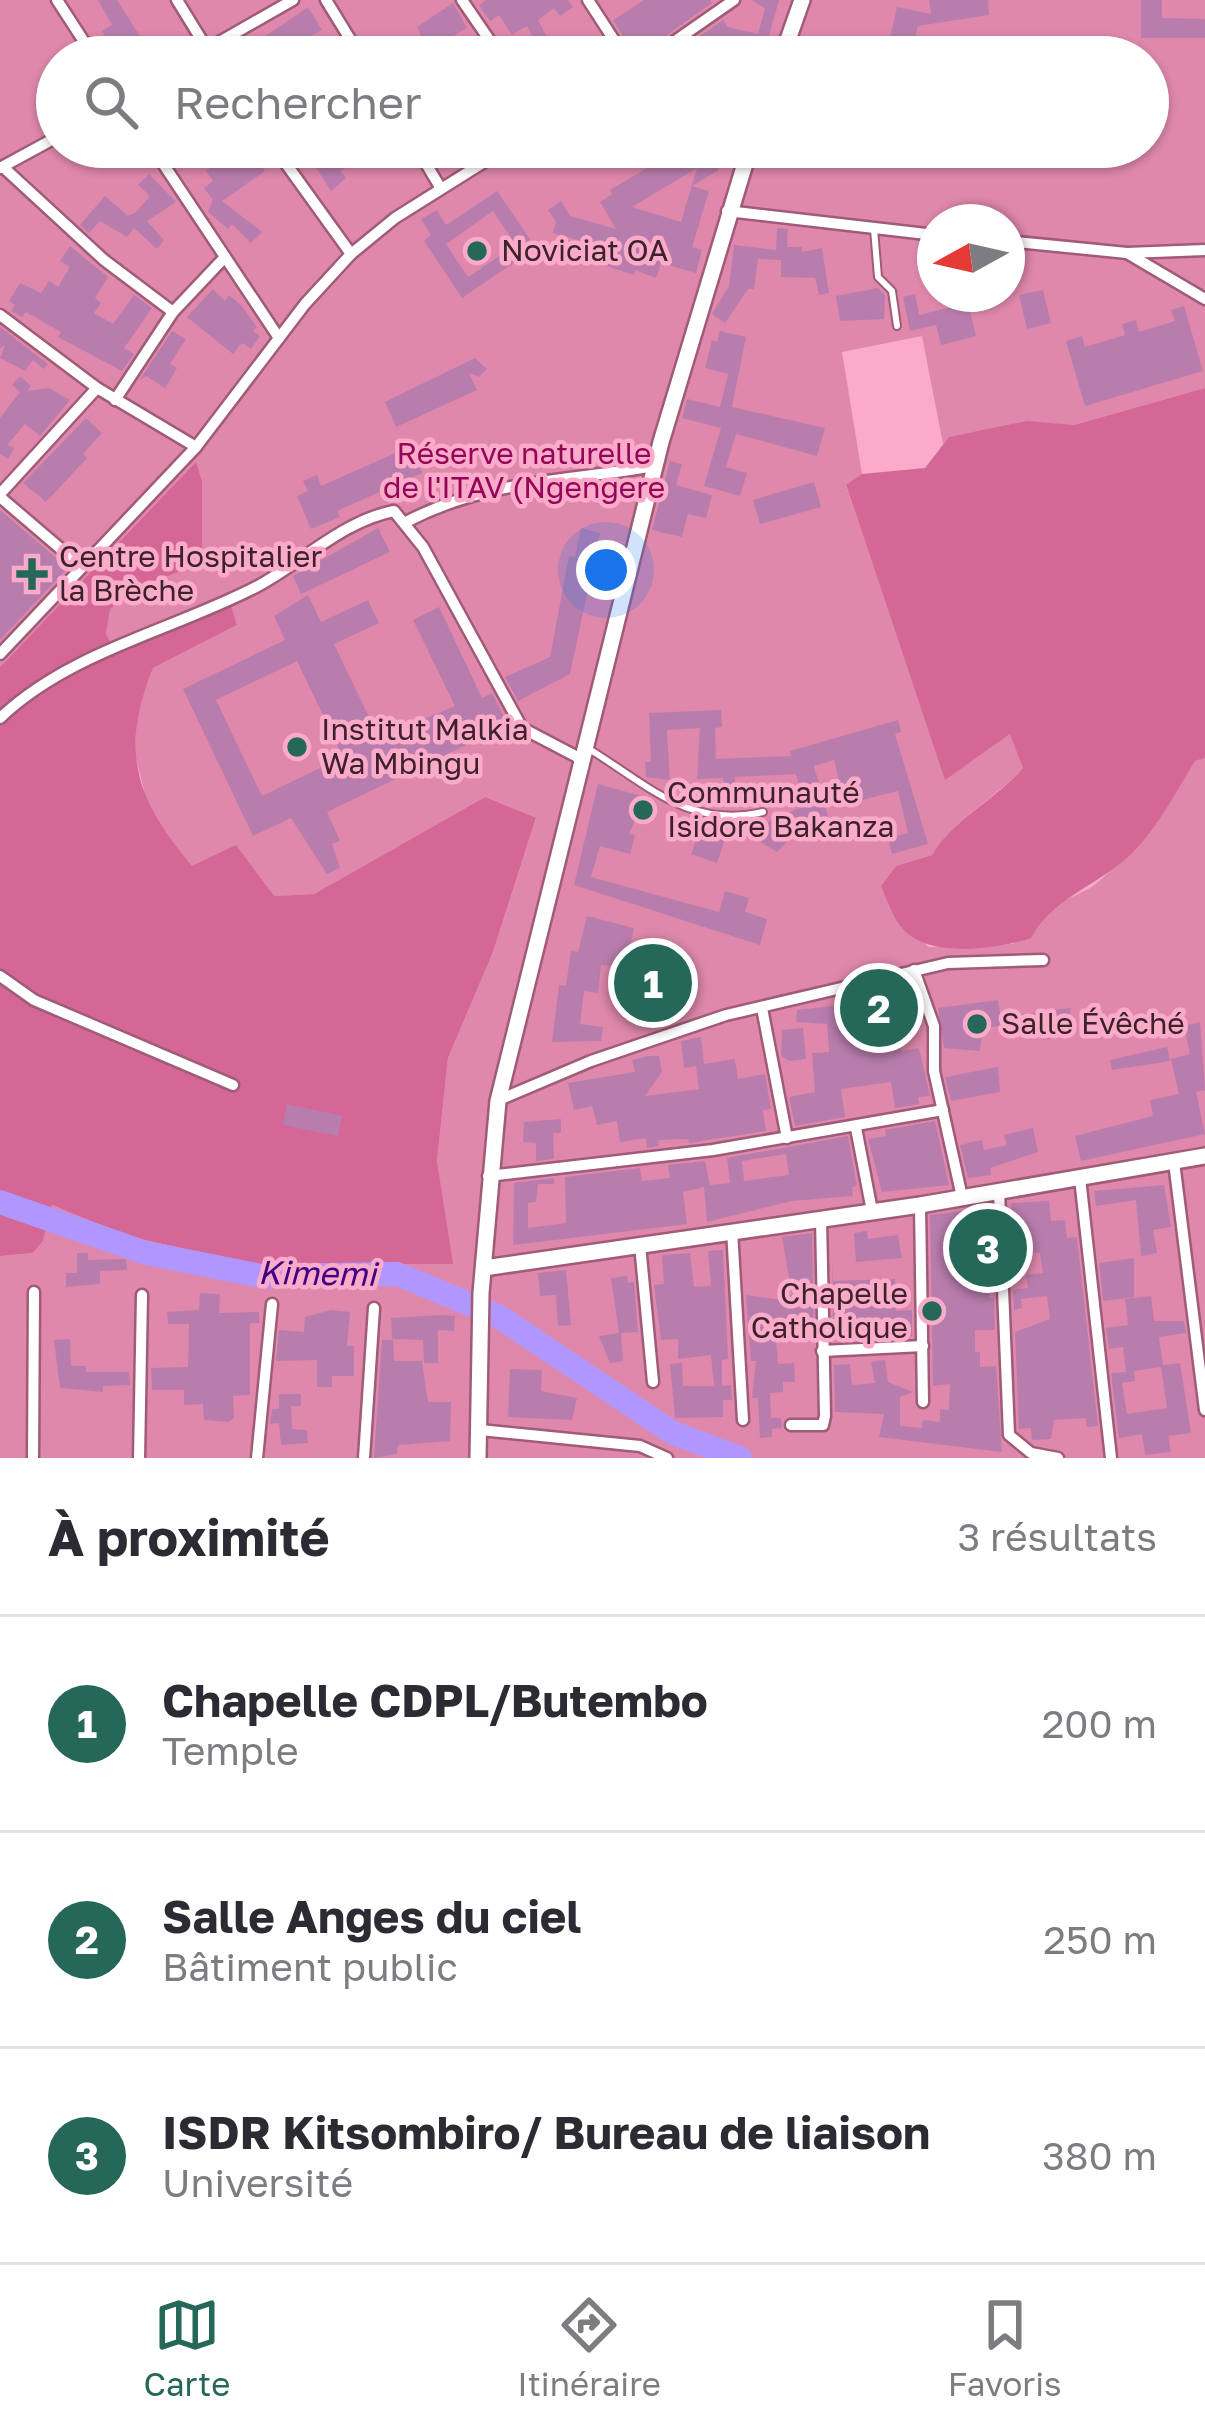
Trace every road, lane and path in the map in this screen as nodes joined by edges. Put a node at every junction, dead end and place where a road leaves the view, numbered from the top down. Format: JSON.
{"nodes":[{"id":1,"x":57,"y":0,"type":"edge"},
{"id":2,"x":177,"y":0,"type":"edge"},
{"id":3,"x":293,"y":0,"type":"edge"},
{"id":4,"x":326,"y":0,"type":"edge"},
{"id":5,"x":462,"y":0,"type":"edge"},
{"id":6,"x":588,"y":0,"type":"edge"},
{"id":7,"x":734,"y":0,"type":"edge"},
{"id":8,"x":802,"y":0,"type":"edge"},
{"id":9,"x":80,"y":36,"type":"edge"},
{"id":10,"x":199,"y":36,"type":"edge"},
{"id":11,"x":236,"y":36,"type":"edge"},
{"id":12,"x":348,"y":36,"type":"edge"},
{"id":13,"x":487,"y":36,"type":"edge"},
{"id":14,"x":611,"y":36,"type":"edge"},
{"id":15,"x":682,"y":36,"type":"edge"},
{"id":16,"x":789,"y":36,"type":"edge"},
{"id":17,"x":36,"y":149,"type":"edge"},
{"id":18,"x":1,"y":168,"type":"edge"},
{"id":19,"x":166,"y":168,"type":"edge"},
{"id":20,"x":289,"y":168,"type":"edge"},
{"id":21,"x":429,"y":168,"type":"edge"},
{"id":22,"x":472,"y":168,"type":"edge"},
{"id":23,"x":743,"y":168,"type":"edge"},
{"id":24,"x":440,"y":187,"type":"junction"},
{"id":25,"x":727,"y":212,"type":"junction"},
{"id":26,"x":874,"y":229,"type":"junction"},
{"id":27,"x":917,"y":233,"type":"edge"},
{"id":28,"x":1025,"y":244,"type":"edge"},
{"id":29,"x":1205,"y":250,"type":"edge"},
{"id":30,"x":1127,"y":253,"type":"junction"},
{"id":31,"x":351,"y":254,"type":"junction"},
{"id":32,"x":224,"y":257,"type":"junction"},
{"id":33,"x":1205,"y":298,"type":"edge"},
{"id":34,"x":173,"y":312,"type":"junction"},
{"id":35,"x":0,"y":315,"type":"edge"},
{"id":36,"x":898,"y":326,"type":"dead end"},
{"id":37,"x":279,"y":338,"type":"junction"},
{"id":38,"x":98,"y":388,"type":"junction"},
{"id":39,"x":115,"y":400,"type":"junction"},
{"id":40,"x":196,"y":447,"type":"junction"},
{"id":41,"x":655,"y":466,"type":"junction"},
{"id":42,"x":0,"y":495,"type":"edge"},
{"id":43,"x":407,"y":521,"type":"junction"},
{"id":44,"x":82,"y":567,"type":"junction"},
{"id":45,"x":0,"y":654,"type":"edge"},
{"id":46,"x":0,"y":718,"type":"edge"},
{"id":47,"x":584,"y":754,"type":"junction"},
{"id":48,"x":763,"y":812,"type":"dead end"},
{"id":49,"x":1043,"y":960,"type":"dead end"},
{"id":50,"x":914,"y":970,"type":"junction"},
{"id":51,"x":0,"y":976,"type":"edge"},
{"id":52,"x":762,"y":1008,"type":"junction"},
{"id":53,"x":232,"y":1085,"type":"dead end"},
{"id":54,"x":497,"y":1101,"type":"junction"},
{"id":55,"x":943,"y":1110,"type":"junction"},
{"id":56,"x":856,"y":1128,"type":"junction"},
{"id":57,"x":788,"y":1138,"type":"junction"},
{"id":58,"x":1205,"y":1156,"type":"edge"},
{"id":59,"x":1174,"y":1162,"type":"junction"},
{"id":60,"x":488,"y":1176,"type":"junction"},
{"id":61,"x":1080,"y":1178,"type":"junction"},
{"id":62,"x":999,"y":1191,"type":"junction"},
{"id":63,"x":962,"y":1197,"type":"junction"},
{"id":64,"x":920,"y":1204,"type":"junction"},
{"id":65,"x":872,"y":1211,"type":"junction"},
{"id":66,"x":821,"y":1218,"type":"junction"},
{"id":67,"x":732,"y":1231,"type":"junction"},
{"id":68,"x":640,"y":1245,"type":"junction"},
{"id":69,"x":484,"y":1268,"type":"junction"},
{"id":70,"x":34,"y":1292,"type":"dead end"},
{"id":71,"x":142,"y":1295,"type":"dead end"},
{"id":72,"x":272,"y":1304,"type":"dead end"},
{"id":73,"x":374,"y":1308,"type":"dead end"},
{"id":74,"x":923,"y":1346,"type":"junction"},
{"id":75,"x":822,"y":1352,"type":"junction"},
{"id":76,"x":653,"y":1382,"type":"dead end"},
{"id":77,"x":923,"y":1402,"type":"dead end"},
{"id":78,"x":1205,"y":1410,"type":"edge"},
{"id":79,"x":743,"y":1420,"type":"dead end"},
{"id":80,"x":791,"y":1425,"type":"dead end"},
{"id":81,"x":480,"y":1430,"type":"junction"},
{"id":82,"x":33,"y":1458,"type":"edge"},
{"id":83,"x":139,"y":1458,"type":"edge"},
{"id":84,"x":256,"y":1458,"type":"edge"},
{"id":85,"x":364,"y":1458,"type":"edge"},
{"id":86,"x":478,"y":1458,"type":"edge"},
{"id":87,"x":667,"y":1458,"type":"edge"},
{"id":88,"x":1058,"y":1458,"type":"edge"},
{"id":89,"x":1111,"y":1458,"type":"edge"}],
"edges":[{"from":1,"to":9,"type":"street"},
{"from":2,"to":10,"type":"street"},
{"from":3,"to":11,"type":"street"},
{"from":4,"to":12,"type":"street"},
{"from":5,"to":13,"type":"street"},
{"from":6,"to":14,"type":"street"},
{"from":7,"to":15,"type":"street"},
{"from":8,"to":16,"type":"street"},
{"from":17,"to":18,"type":"street"},
{"from":18,"to":34,"type":"street"},
{"from":19,"to":32,"type":"street"},
{"from":20,"to":31,"type":"street"},
{"from":21,"to":24,"type":"street"},
{"from":22,"to":24,"type":"street"},
{"from":23,"to":25,"type":"street"},
{"from":24,"to":31,"type":"street"},
{"from":25,"to":26,"type":"street"},
{"from":25,"to":41,"type":"street"},
{"from":26,"to":27,"type":"street"},
{"from":26,"to":36,"type":"lane"},
{"from":28,"to":30,"type":"street"},
{"from":29,"to":30,"type":"street"},
{"from":30,"to":33,"type":"street"},
{"from":31,"to":37,"type":"street"},
{"from":32,"to":34,"type":"street"},
{"from":32,"to":37,"type":"street"},
{"from":34,"to":39,"type":"street"},
{"from":35,"to":38,"type":"street"},
{"from":37,"to":40,"type":"street"},
{"from":38,"to":39,"type":"street"},
{"from":38,"to":42,"type":"street"},
{"from":39,"to":40,"type":"street"},
{"from":40,"to":44,"type":"street"},
{"from":41,"to":43,"type":"street"},
{"from":41,"to":47,"type":"street"},
{"from":42,"to":44,"type":"street"},
{"from":43,"to":46,"type":"street"},
{"from":43,"to":47,"type":"street"},
{"from":44,"to":45,"type":"street"},
{"from":47,"to":48,"type":"lane"},
{"from":47,"to":54,"type":"street"},
{"from":49,"to":50,"type":"street"},
{"from":50,"to":52,"type":"street"},
{"from":50,"to":55,"type":"street"},
{"from":51,"to":53,"type":"street"},
{"from":52,"to":54,"type":"street"},
{"from":52,"to":57,"type":"street"},
{"from":54,"to":60,"type":"street"},
{"from":55,"to":56,"type":"street"},
{"from":55,"to":63,"type":"street"},
{"from":56,"to":57,"type":"street"},
{"from":56,"to":65,"type":"street"},
{"from":57,"to":60,"type":"street"},
{"from":58,"to":59,"type":"street"},
{"from":59,"to":61,"type":"street"},
{"from":59,"to":78,"type":"street"},
{"from":60,"to":69,"type":"street"},
{"from":61,"to":62,"type":"street"},
{"from":61,"to":89,"type":"street"},
{"from":62,"to":63,"type":"street"},
{"from":62,"to":88,"type":"street"},
{"from":63,"to":64,"type":"street"},
{"from":64,"to":65,"type":"street"},
{"from":64,"to":74,"type":"street"},
{"from":65,"to":66,"type":"street"},
{"from":66,"to":67,"type":"street"},
{"from":66,"to":75,"type":"street"},
{"from":67,"to":68,"type":"street"},
{"from":67,"to":79,"type":"street"},
{"from":68,"to":69,"type":"street"},
{"from":68,"to":76,"type":"street"},
{"from":69,"to":81,"type":"street"},
{"from":70,"to":82,"type":"street"},
{"from":71,"to":83,"type":"street"},
{"from":72,"to":84,"type":"street"},
{"from":73,"to":85,"type":"street"},
{"from":74,"to":75,"type":"street"},
{"from":74,"to":77,"type":"street"},
{"from":75,"to":80,"type":"street"},
{"from":81,"to":86,"type":"street"},
{"from":81,"to":87,"type":"street"}]}
